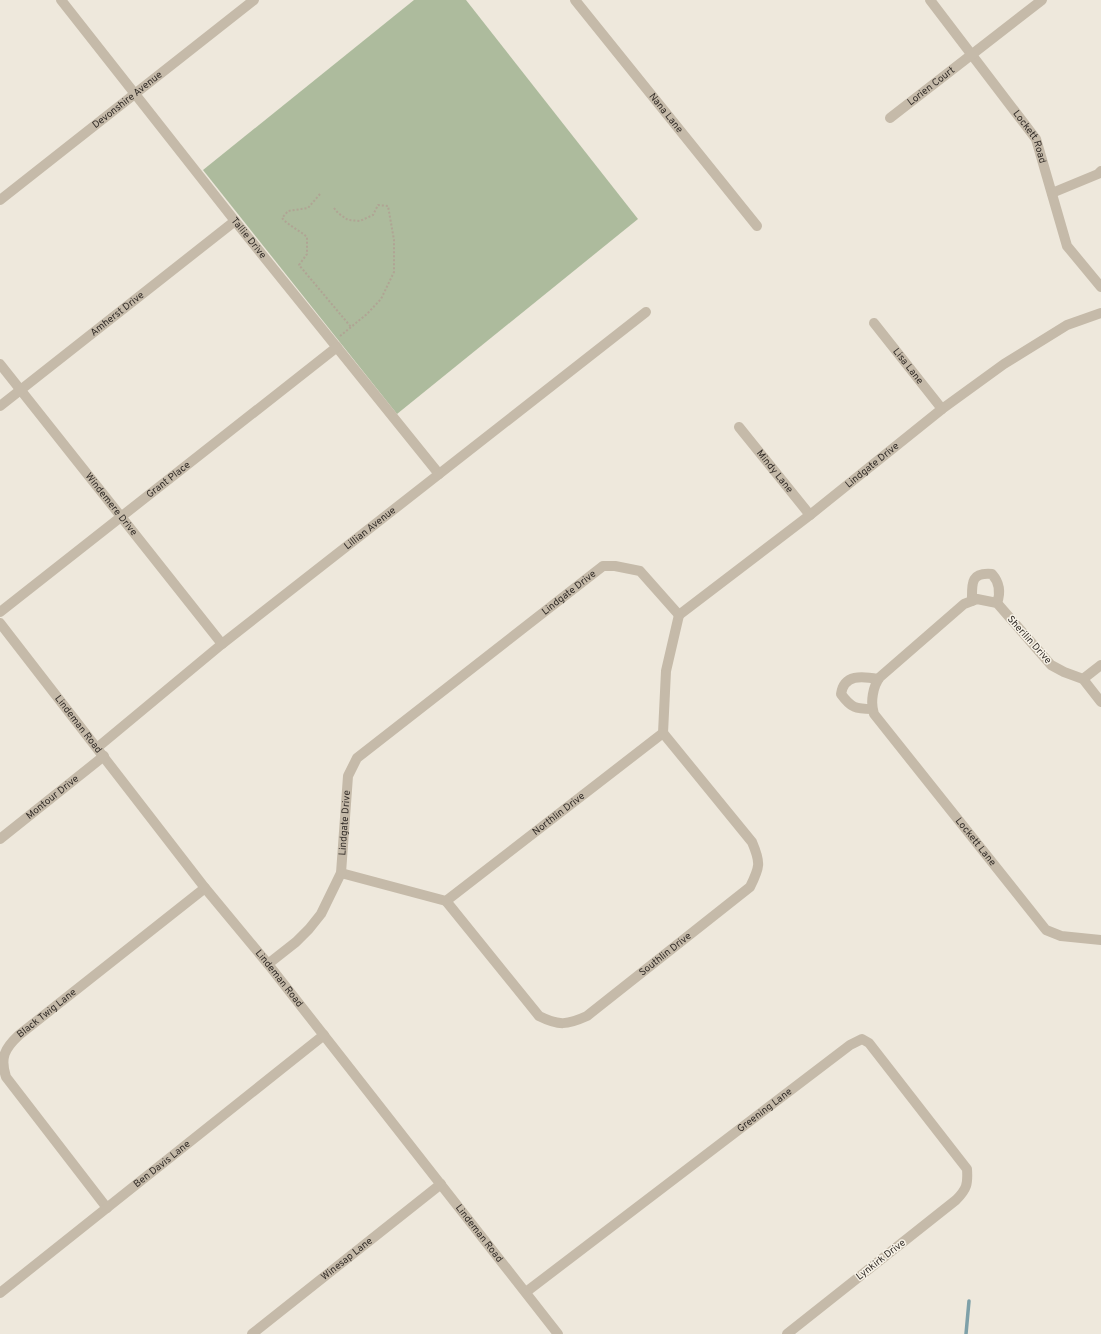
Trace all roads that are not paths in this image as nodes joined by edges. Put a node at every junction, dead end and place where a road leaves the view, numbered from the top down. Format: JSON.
{"nodes":[{"id":1,"x":61,"y":0,"type":"edge"},
{"id":2,"x":254,"y":0,"type":"edge"},
{"id":3,"x":575,"y":0,"type":"edge"},
{"id":4,"x":930,"y":0,"type":"edge"},
{"id":5,"x":1042,"y":0,"type":"edge"},
{"id":6,"x":972,"y":54,"type":"junction"},
{"id":7,"x":135,"y":93,"type":"junction"},
{"id":8,"x":890,"y":118,"type":"dead end"},
{"id":9,"x":1101,"y":171,"type":"edge"},
{"id":10,"x":1052,"y":194,"type":"junction"},
{"id":11,"x":0,"y":200,"type":"edge"},
{"id":12,"x":235,"y":221,"type":"junction"},
{"id":13,"x":757,"y":226,"type":"dead end"},
{"id":14,"x":1101,"y":287,"type":"edge"},
{"id":15,"x":646,"y":312,"type":"dead end"},
{"id":16,"x":1101,"y":313,"type":"edge"},
{"id":17,"x":874,"y":323,"type":"dead end"},
{"id":18,"x":335,"y":344,"type":"junction"},
{"id":19,"x":0,"y":364,"type":"edge"},
{"id":20,"x":21,"y":390,"type":"junction"},
{"id":21,"x":0,"y":406,"type":"edge"},
{"id":22,"x":942,"y":409,"type":"junction"},
{"id":23,"x":739,"y":427,"type":"dead end"},
{"id":24,"x":439,"y":474,"type":"junction"},
{"id":25,"x":810,"y":515,"type":"junction"},
{"id":26,"x":120,"y":517,"type":"junction"},
{"id":27,"x":972,"y":601,"type":"junction"},
{"id":28,"x":997,"y":603,"type":"junction"},
{"id":29,"x":0,"y":612,"type":"edge"},
{"id":30,"x":679,"y":615,"type":"junction"},
{"id":31,"x":0,"y":623,"type":"edge"},
{"id":32,"x":222,"y":644,"type":"junction"},
{"id":33,"x":1101,"y":665,"type":"edge"},
{"id":34,"x":878,"y":679,"type":"junction"},
{"id":35,"x":1083,"y":679,"type":"junction"},
{"id":36,"x":1101,"y":702,"type":"edge"},
{"id":37,"x":872,"y":709,"type":"junction"},
{"id":38,"x":663,"y":733,"type":"junction"},
{"id":39,"x":98,"y":747,"type":"junction"},
{"id":40,"x":104,"y":756,"type":"junction"},
{"id":41,"x":0,"y":839,"type":"edge"},
{"id":42,"x":341,"y":873,"type":"junction"},
{"id":43,"x":205,"y":888,"type":"junction"},
{"id":44,"x":446,"y":901,"type":"junction"},
{"id":45,"x":1101,"y":940,"type":"edge"},
{"id":46,"x":268,"y":964,"type":"junction"},
{"id":47,"x":324,"y":1035,"type":"junction"},
{"id":48,"x":968,"y":1180,"type":"joint"},
{"id":49,"x":441,"y":1184,"type":"junction"},
{"id":50,"x":107,"y":1208,"type":"junction"},
{"id":51,"x":526,"y":1292,"type":"junction"},
{"id":52,"x":0,"y":1293,"type":"edge"},
{"id":53,"x":252,"y":1334,"type":"edge"},
{"id":54,"x":558,"y":1334,"type":"edge"},
{"id":55,"x":787,"y":1334,"type":"edge"}],
"edges":[{"from":1,"to":7,"type":"street","name":"Tallie Drive"},
{"from":2,"to":7,"type":"street","name":"Devonshire Avenue"},
{"from":3,"to":13,"type":"street","name":"Nana Lane"},
{"from":4,"to":6,"type":"street","name":"Lockett Road"},
{"from":5,"to":6,"type":"street","name":"Lorien Court"},
{"from":6,"to":8,"type":"street","name":"Lorien Court"},
{"from":6,"to":10,"type":"street","name":"Lockett Road"},
{"from":7,"to":11,"type":"street","name":"Devonshire Avenue"},
{"from":7,"to":12,"type":"street","name":"Tallie Drive"},
{"from":9,"to":10,"type":"street"},
{"from":10,"to":14,"type":"street","name":"Lockett Road"},
{"from":12,"to":18,"type":"street","name":"Tallie Drive"},
{"from":12,"to":20,"type":"street","name":"Amherst Drive"},
{"from":15,"to":24,"type":"street","name":"Lillian Avenue"},
{"from":16,"to":22,"type":"street","name":"Lindgate Drive"},
{"from":17,"to":22,"type":"street","name":"Lisa Lane"},
{"from":18,"to":24,"type":"street","name":"Tallie Drive"},
{"from":18,"to":26,"type":"street","name":"Grant Place"},
{"from":19,"to":20,"type":"street","name":"Windemere Drive"},
{"from":20,"to":21,"type":"street","name":"Amherst Drive"},
{"from":20,"to":26,"type":"street","name":"Windemere Drive"},
{"from":22,"to":25,"type":"street","name":"Lindgate Drive"},
{"from":23,"to":25,"type":"street","name":"Mindy Lane"},
{"from":24,"to":32,"type":"street","name":"Lillian Avenue"},
{"from":25,"to":30,"type":"street","name":"Lindgate Drive"},
{"from":26,"to":29,"type":"street","name":"Grant Place"},
{"from":26,"to":32,"type":"street","name":"Windemere Drive"},
{"from":27,"to":28,"type":"street"},
{"from":27,"to":28,"type":"street"},
{"from":27,"to":34,"type":"street"},
{"from":28,"to":35,"type":"street","name":"Sherilin Drive"},
{"from":30,"to":38,"type":"street"},
{"from":30,"to":42,"type":"street","name":"Lindgate Drive"},
{"from":31,"to":39,"type":"street","name":"Lindeman Road"},
{"from":32,"to":39,"type":"street","name":"Lillian Avenue"},
{"from":33,"to":35,"type":"street"},
{"from":34,"to":37,"type":"street"},
{"from":34,"to":37,"type":"street"},
{"from":35,"to":36,"type":"street"},
{"from":37,"to":45,"type":"street","name":"Lockett Lane"},
{"from":38,"to":44,"type":"street","name":"Northlin Drive"},
{"from":38,"to":44,"type":"street","name":"Southlin Drive"},
{"from":39,"to":40,"type":"street","name":"Lindeman Road"},
{"from":40,"to":41,"type":"street","name":"Montour Drive"},
{"from":40,"to":43,"type":"street","name":"Lindeman Road"},
{"from":42,"to":44,"type":"street"},
{"from":42,"to":46,"type":"street","name":"Lindgate Drive"},
{"from":43,"to":46,"type":"street","name":"Lindeman Road"},
{"from":43,"to":50,"type":"street","name":"Black Twig Lane"},
{"from":46,"to":47,"type":"street","name":"Lindeman Road"},
{"from":47,"to":49,"type":"street","name":"Lindeman Road"},
{"from":47,"to":50,"type":"street","name":"Ben Davis Lane"},
{"from":48,"to":51,"type":"street","name":"Greening Lane"},
{"from":48,"to":55,"type":"street","name":"Lynkirk Drive"},
{"from":49,"to":51,"type":"street","name":"Lindeman Road"},
{"from":49,"to":53,"type":"street","name":"Winesap Lane"},
{"from":50,"to":52,"type":"street","name":"Ben Davis Lane"},
{"from":51,"to":54,"type":"street","name":"Lindeman Road"}]}
